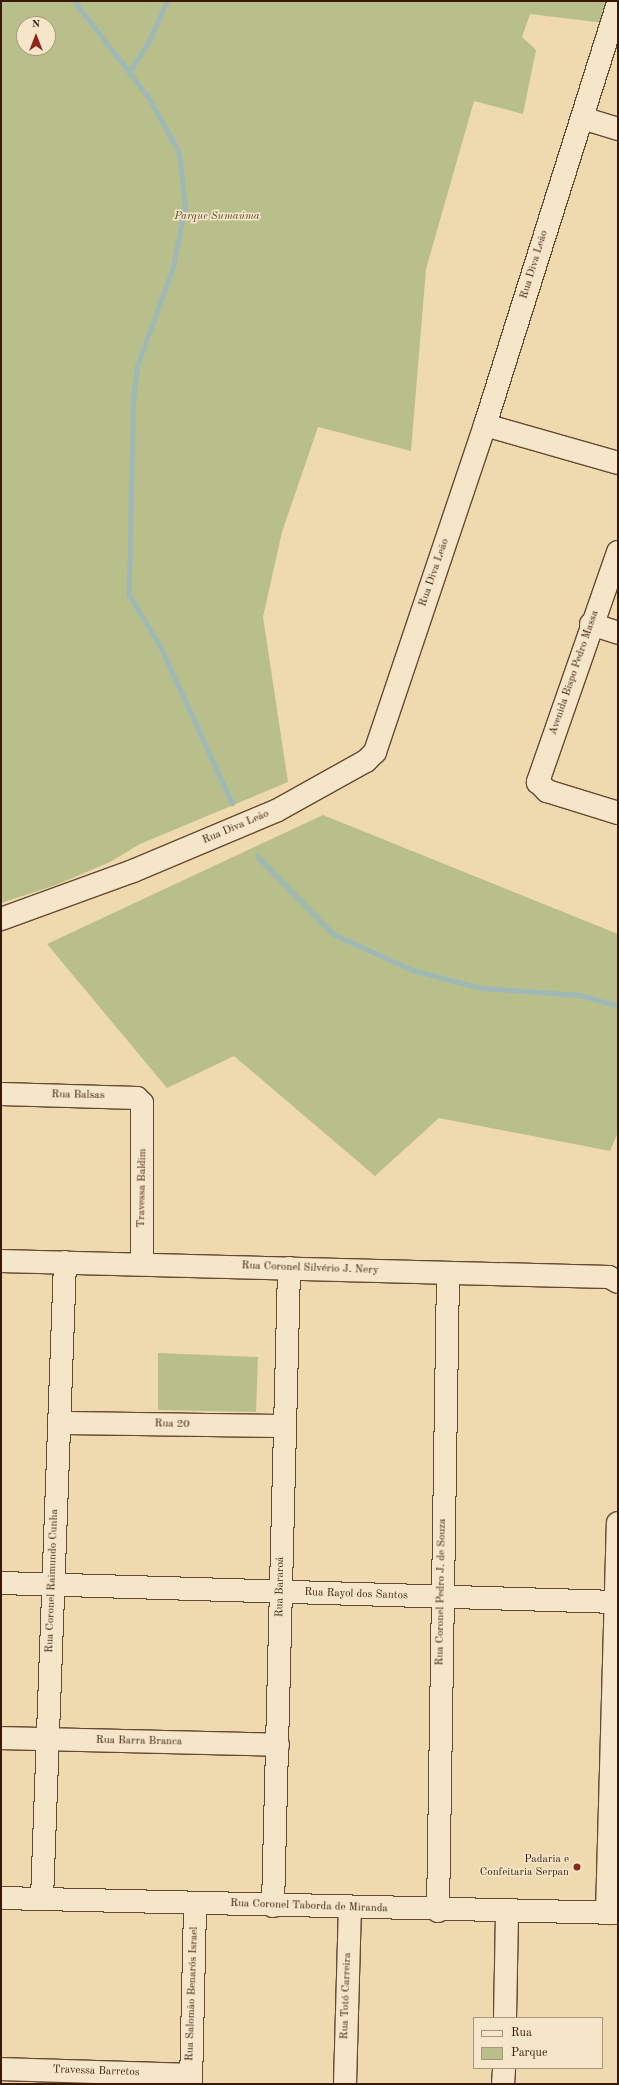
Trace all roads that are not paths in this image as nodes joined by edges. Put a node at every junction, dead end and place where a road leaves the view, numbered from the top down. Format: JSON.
{"nodes":[{"id":1,"x":618,"y":2,"type":"edge"},
{"id":2,"x":582,"y":118,"type":"junction"},
{"id":3,"x":618,"y":129,"type":"edge"},
{"id":4,"x":485,"y":425,"type":"junction"},
{"id":5,"x":618,"y":463,"type":"edge"},
{"id":6,"x":618,"y":552,"type":"edge"},
{"id":7,"x":591,"y":624,"type":"junction"},
{"id":8,"x":618,"y":633,"type":"edge"},
{"id":9,"x":618,"y":813,"type":"edge"},
{"id":10,"x":1,"y":919,"type":"edge"},
{"id":11,"x":1,"y":1094,"type":"edge"},
{"id":12,"x":145,"y":1112,"type":"joint"},
{"id":13,"x":1,"y":1261,"type":"edge"},
{"id":14,"x":65,"y":1262,"type":"junction"},
{"id":15,"x":142,"y":1264,"type":"junction"},
{"id":16,"x":289,"y":1268,"type":"junction"},
{"id":17,"x":448,"y":1274,"type":"junction"},
{"id":18,"x":618,"y":1282,"type":"edge"},
{"id":19,"x":59,"y":1423,"type":"junction"},
{"id":20,"x":285,"y":1426,"type":"junction"},
{"id":21,"x":618,"y":1523,"type":"edge"},
{"id":22,"x":1,"y":1583,"type":"edge"},
{"id":23,"x":53,"y":1584,"type":"junction"},
{"id":24,"x":281,"y":1591,"type":"junction"},
{"id":25,"x":441,"y":1598,"type":"junction"},
{"id":26,"x":615,"y":1602,"type":"junction"},
{"id":27,"x":1,"y":1738,"type":"edge"},
{"id":28,"x":48,"y":1740,"type":"junction"},
{"id":29,"x":278,"y":1745,"type":"junction"},
{"id":30,"x":614,"y":1817,"type":"edge"},
{"id":31,"x":1,"y":1898,"type":"edge"},
{"id":32,"x":42,"y":1900,"type":"junction"},
{"id":33,"x":195,"y":1904,"type":"junction"},
{"id":34,"x":273,"y":1906,"type":"junction"},
{"id":35,"x":350,"y":1908,"type":"junction"},
{"id":36,"x":438,"y":1911,"type":"junction"},
{"id":37,"x":507,"y":1913,"type":"junction"},
{"id":38,"x":612,"y":1913,"type":"edge"},
{"id":39,"x":505,"y":2017,"type":"edge"},
{"id":40,"x":1,"y":2069,"type":"edge"},
{"id":41,"x":504,"y":2069,"type":"edge"},
{"id":42,"x":191,"y":2079,"type":"edge"},
{"id":43,"x":345,"y":2084,"type":"edge"},
{"id":44,"x":503,"y":2084,"type":"edge"}],
"edges":[{"from":1,"to":2,"type":"street","name":"Rua Diva Leão"},
{"from":2,"to":3,"type":"street"},
{"from":2,"to":4,"type":"street","name":"Rua Diva Leão"},
{"from":4,"to":5,"type":"street"},
{"from":4,"to":10,"type":"street","name":"Rua Diva Leão"},
{"from":6,"to":7,"type":"street","name":"Avenida Bispo Pedro Massa"},
{"from":7,"to":8,"type":"street"},
{"from":7,"to":9,"type":"street","name":"Avenida Bispo Pedro Massa"},
{"from":11,"to":12,"type":"street","name":"Rua Balsas"},
{"from":12,"to":15,"type":"street","name":"Travessa Baldim"},
{"from":13,"to":14,"type":"street","name":"Rua Coronel Silvério J. Nery"},
{"from":14,"to":15,"type":"street","name":"Rua Coronel Silvério J. Nery"},
{"from":14,"to":19,"type":"street","name":"Rua Coronel Raimundo Cunha"},
{"from":15,"to":16,"type":"street","name":"Rua Coronel Silvério J. Nery"},
{"from":16,"to":17,"type":"street","name":"Rua Coronel Silvério J. Nery"},
{"from":16,"to":20,"type":"street","name":"Rua Bararoá"},
{"from":17,"to":18,"type":"street","name":"Rua Coronel Silvério J. Nery"},
{"from":17,"to":25,"type":"street","name":"Rua Coronel Pedro J. de Souza"},
{"from":19,"to":20,"type":"street","name":"Rua 20"},
{"from":19,"to":23,"type":"street","name":"Rua Coronel Raimundo Cunha"},
{"from":20,"to":24,"type":"street","name":"Rua Bararoá"},
{"from":21,"to":26,"type":"street"},
{"from":22,"to":23,"type":"street","name":"Rua Rayol dos Santos"},
{"from":23,"to":24,"type":"street","name":"Rua Rayol dos Santos"},
{"from":23,"to":28,"type":"street","name":"Rua Coronel Raimundo Cunha"},
{"from":24,"to":25,"type":"street","name":"Rua Rayol dos Santos"},
{"from":24,"to":29,"type":"street","name":"Rua Bararoá"},
{"from":25,"to":26,"type":"street","name":"Rua Rayol dos Santos"},
{"from":25,"to":36,"type":"street","name":"Rua Coronel Pedro J. de Souza"},
{"from":26,"to":30,"type":"street"},
{"from":27,"to":28,"type":"street","name":"Rua Barra Branca"},
{"from":28,"to":29,"type":"street","name":"Rua Barra Branca"},
{"from":28,"to":32,"type":"street","name":"Rua Coronel Raimundo Cunha"},
{"from":29,"to":34,"type":"street","name":"Rua Bararoá"},
{"from":30,"to":38,"type":"street"},
{"from":31,"to":32,"type":"street","name":"Rua Coronel Taborda de Miranda"},
{"from":32,"to":33,"type":"street","name":"Rua Coronel Taborda de Miranda"},
{"from":33,"to":34,"type":"street","name":"Rua Coronel Taborda de Miranda"},
{"from":33,"to":42,"type":"street","name":"Rua Salomão Benarós Israel"},
{"from":34,"to":35,"type":"street","name":"Rua Coronel Taborda de Miranda"},
{"from":35,"to":36,"type":"street","name":"Rua Coronel Taborda de Miranda"},
{"from":35,"to":43,"type":"street","name":"Rua Totó Carreira"},
{"from":36,"to":37,"type":"street","name":"Rua Coronel Taborda de Miranda"},
{"from":37,"to":38,"type":"street","name":"Rua Coronel Taborda de Miranda"},
{"from":37,"to":39,"type":"street"},
{"from":40,"to":42,"type":"street","name":"Travessa Barretos"},
{"from":41,"to":44,"type":"street"}]}
